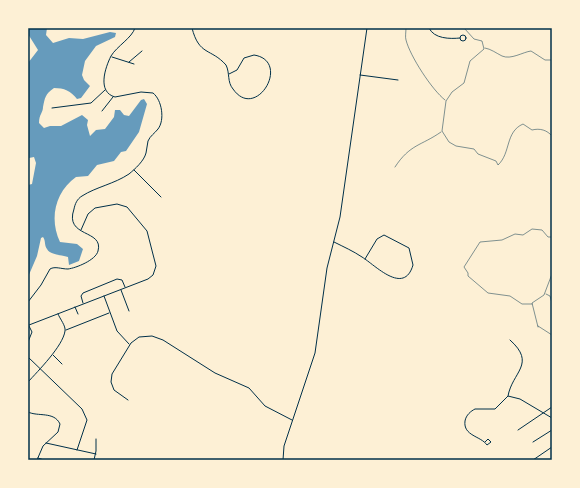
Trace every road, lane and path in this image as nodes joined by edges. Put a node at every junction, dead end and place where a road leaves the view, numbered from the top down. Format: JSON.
{"nodes":[{"id":1,"x":136,"y":28,"type":"edge"},
{"id":2,"x":192,"y":28,"type":"edge"},
{"id":3,"x":367,"y":28,"type":"edge"},
{"id":4,"x":406,"y":28,"type":"edge"},
{"id":5,"x":429,"y":28,"type":"edge"},
{"id":6,"x":464,"y":28,"type":"edge"},
{"id":7,"x":460,"y":38,"type":"dead end"},
{"id":8,"x":484,"y":47,"type":"junction"},
{"id":9,"x":142,"y":51,"type":"dead end"},
{"id":10,"x":111,"y":57,"type":"junction"},
{"id":11,"x":552,"y":60,"type":"edge"},
{"id":12,"x":128,"y":63,"type":"junction"},
{"id":13,"x":134,"y":64,"type":"dead end"},
{"id":14,"x":229,"y":74,"type":"junction"},
{"id":15,"x":360,"y":75,"type":"junction"},
{"id":16,"x":398,"y":80,"type":"dead end"},
{"id":17,"x":105,"y":89,"type":"junction"},
{"id":18,"x":113,"y":96,"type":"junction"},
{"id":19,"x":446,"y":101,"type":"junction"},
{"id":20,"x":52,"y":108,"type":"dead end"},
{"id":21,"x":102,"y":111,"type":"dead end"},
{"id":22,"x":443,"y":132,"type":"junction"},
{"id":23,"x":552,"y":136,"type":"edge"},
{"id":24,"x":395,"y":167,"type":"dead end"},
{"id":25,"x":133,"y":170,"type":"junction"},
{"id":26,"x":161,"y":197,"type":"dead end"},
{"id":27,"x":80,"y":230,"type":"junction"},
{"id":28,"x":552,"y":237,"type":"edge"},
{"id":29,"x":334,"y":242,"type":"junction"},
{"id":30,"x":365,"y":259,"type":"junction"},
{"id":31,"x":552,"y":274,"type":"edge"},
{"id":32,"x":125,"y":288,"type":"junction"},
{"id":33,"x":120,"y":290,"type":"junction"},
{"id":34,"x":544,"y":294,"type":"junction"},
{"id":35,"x":104,"y":296,"type":"junction"},
{"id":36,"x":28,"y":302,"type":"edge"},
{"id":37,"x":83,"y":303,"type":"junction"},
{"id":38,"x":552,"y":303,"type":"edge"},
{"id":39,"x":532,"y":304,"type":"junction"},
{"id":40,"x":75,"y":307,"type":"junction"},
{"id":41,"x":129,"y":310,"type":"dead end"},
{"id":42,"x":110,"y":312,"type":"junction"},
{"id":43,"x":57,"y":314,"type":"junction"},
{"id":44,"x":78,"y":314,"type":"dead end"},
{"id":45,"x":28,"y":325,"type":"edge"},
{"id":46,"x":65,"y":330,"type":"junction"},
{"id":47,"x":552,"y":335,"type":"edge"},
{"id":48,"x":510,"y":340,"type":"dead end"},
{"id":49,"x":28,"y":342,"type":"edge"},
{"id":50,"x":129,"y":345,"type":"junction"},
{"id":51,"x":52,"y":355,"type":"junction"},
{"id":52,"x":28,"y":357,"type":"edge"},
{"id":53,"x":62,"y":364,"type":"dead end"},
{"id":54,"x":41,"y":368,"type":"junction"},
{"id":55,"x":28,"y":382,"type":"edge"},
{"id":56,"x":508,"y":396,"type":"junction"},
{"id":57,"x":128,"y":400,"type":"dead end"},
{"id":58,"x":552,"y":407,"type":"edge"},
{"id":59,"x":28,"y":412,"type":"edge"},
{"id":60,"x":543,"y":413,"type":"junction"},
{"id":61,"x":552,"y":418,"type":"edge"},
{"id":62,"x":293,"y":420,"type":"junction"},
{"id":63,"x":518,"y":430,"type":"dead end"},
{"id":64,"x":552,"y":430,"type":"edge"},
{"id":65,"x":96,"y":439,"type":"dead end"},
{"id":66,"x":485,"y":442,"type":"dead end"},
{"id":67,"x":533,"y":442,"type":"dead end"},
{"id":68,"x":46,"y":443,"type":"junction"},
{"id":69,"x":552,"y":447,"type":"edge"},
{"id":70,"x":77,"y":450,"type":"junction"},
{"id":71,"x":96,"y":454,"type":"junction"},
{"id":72,"x":37,"y":459,"type":"edge"},
{"id":73,"x":44,"y":460,"type":"edge"},
{"id":74,"x":94,"y":460,"type":"edge"},
{"id":75,"x":283,"y":460,"type":"edge"},
{"id":76,"x":533,"y":460,"type":"edge"}],
"edges":[{"from":1,"to":10,"type":"street"},
{"from":2,"to":14,"type":"street"},
{"from":3,"to":15,"type":"street"},
{"from":4,"to":19,"type":"path"},
{"from":5,"to":7,"type":"street"},
{"from":6,"to":8,"type":"path"},
{"from":8,"to":11,"type":"path"},
{"from":8,"to":19,"type":"path"},
{"from":9,"to":12,"type":"street"},
{"from":10,"to":12,"type":"street"},
{"from":10,"to":17,"type":"street"},
{"from":12,"to":13,"type":"street"},
{"from":14,"to":14,"type":"street"},
{"from":15,"to":16,"type":"street"},
{"from":15,"to":29,"type":"street"},
{"from":17,"to":18,"type":"street"},
{"from":17,"to":20,"type":"street"},
{"from":18,"to":21,"type":"street"},
{"from":18,"to":25,"type":"street"},
{"from":19,"to":22,"type":"path"},
{"from":22,"to":23,"type":"path"},
{"from":22,"to":24,"type":"path"},
{"from":25,"to":26,"type":"street"},
{"from":25,"to":27,"type":"street"},
{"from":27,"to":32,"type":"street"},
{"from":27,"to":36,"type":"street"},
{"from":28,"to":39,"type":"path"},
{"from":29,"to":30,"type":"street"},
{"from":29,"to":62,"type":"street"},
{"from":30,"to":30,"type":"street"},
{"from":31,"to":34,"type":"path"},
{"from":32,"to":33,"type":"street"},
{"from":32,"to":37,"type":"street"},
{"from":33,"to":35,"type":"street"},
{"from":33,"to":41,"type":"street"},
{"from":34,"to":38,"type":"path"},
{"from":34,"to":39,"type":"path"},
{"from":35,"to":37,"type":"street"},
{"from":35,"to":42,"type":"street"},
{"from":37,"to":40,"type":"street"},
{"from":39,"to":47,"type":"path"},
{"from":40,"to":43,"type":"street"},
{"from":40,"to":44,"type":"street"},
{"from":42,"to":46,"type":"street"},
{"from":42,"to":50,"type":"street"},
{"from":43,"to":45,"type":"street"},
{"from":43,"to":46,"type":"street"},
{"from":45,"to":49,"type":"street"},
{"from":46,"to":51,"type":"street"},
{"from":48,"to":56,"type":"street"},
{"from":50,"to":57,"type":"street"},
{"from":50,"to":62,"type":"street"},
{"from":51,"to":53,"type":"street"},
{"from":51,"to":54,"type":"street"},
{"from":52,"to":54,"type":"street"},
{"from":54,"to":55,"type":"street"},
{"from":54,"to":70,"type":"street"},
{"from":56,"to":60,"type":"street"},
{"from":56,"to":66,"type":"street"},
{"from":58,"to":60,"type":"street"},
{"from":59,"to":68,"type":"street"},
{"from":60,"to":61,"type":"street"},
{"from":60,"to":63,"type":"street"},
{"from":62,"to":75,"type":"street"},
{"from":64,"to":67,"type":"street"},
{"from":65,"to":71,"type":"street"},
{"from":68,"to":70,"type":"street"},
{"from":68,"to":72,"type":"street"},
{"from":69,"to":76,"type":"street"},
{"from":70,"to":71,"type":"street"},
{"from":71,"to":74,"type":"street"},
{"from":72,"to":73,"type":"street"}]}
